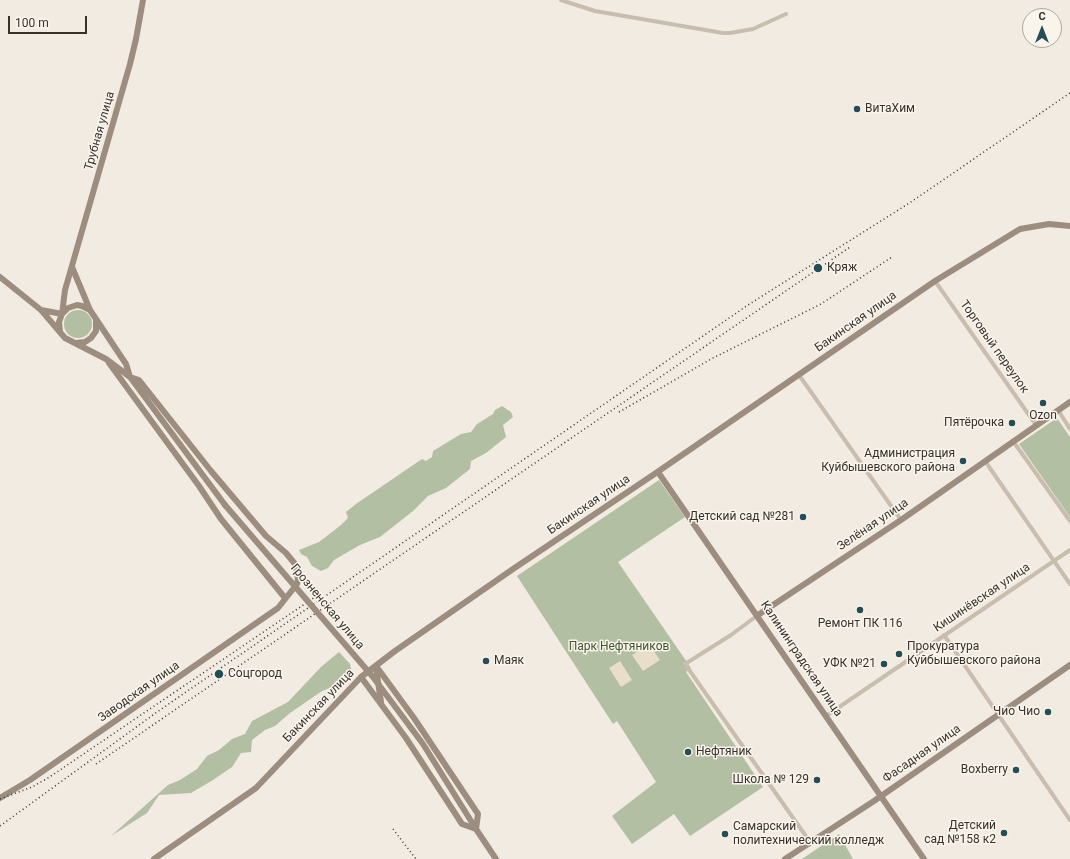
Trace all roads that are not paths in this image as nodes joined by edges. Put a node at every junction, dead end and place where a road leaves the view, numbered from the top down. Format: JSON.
{"nodes":[{"id":1,"x":143,"y":0,"type":"edge"},
{"id":2,"x":561,"y":0,"type":"edge"},
{"id":3,"x":786,"y":14,"type":"dead end"},
{"id":4,"x":1070,"y":226,"type":"edge"},
{"id":5,"x":72,"y":267,"type":"junction"},
{"id":6,"x":0,"y":277,"type":"edge"},
{"id":7,"x":935,"y":281,"type":"junction"},
{"id":8,"x":41,"y":310,"type":"junction"},
{"id":9,"x":90,"y":310,"type":"junction"},
{"id":10,"x":62,"y":314,"type":"junction"},
{"id":11,"x":96,"y":318,"type":"junction"},
{"id":12,"x":60,"y":332,"type":"junction"},
{"id":13,"x":76,"y":343,"type":"junction"},
{"id":14,"x":106,"y":359,"type":"junction"},
{"id":15,"x":798,"y":375,"type":"junction"},
{"id":16,"x":130,"y":377,"type":"junction"},
{"id":17,"x":1070,"y":402,"type":"edge"},
{"id":18,"x":1058,"y":410,"type":"junction"},
{"id":19,"x":1036,"y":425,"type":"junction"},
{"id":20,"x":1070,"y":429,"type":"edge"},
{"id":21,"x":1013,"y":441,"type":"junction"},
{"id":22,"x":985,"y":461,"type":"junction"},
{"id":23,"x":658,"y":472,"type":"junction"},
{"id":24,"x":901,"y":520,"type":"junction"},
{"id":25,"x":1070,"y":521,"type":"edge"},
{"id":26,"x":1070,"y":550,"type":"edge"},
{"id":27,"x":1054,"y":561,"type":"junction"},
{"id":28,"x":1070,"y":584,"type":"edge"},
{"id":29,"x":285,"y":598,"type":"junction"},
{"id":30,"x":758,"y":615,"type":"junction"},
{"id":31,"x":944,"y":636,"type":"junction"},
{"id":32,"x":1070,"y":665,"type":"edge"},
{"id":33,"x":376,"y":666,"type":"junction"},
{"id":34,"x":362,"y":677,"type":"junction"},
{"id":35,"x":381,"y":703,"type":"junction"},
{"id":36,"x":998,"y":715,"type":"junction"},
{"id":37,"x":826,"y":716,"type":"junction"},
{"id":38,"x":881,"y":796,"type":"junction"},
{"id":39,"x":0,"y":798,"type":"edge"},
{"id":40,"x":1070,"y":820,"type":"edge"},
{"id":41,"x":476,"y":829,"type":"junction"},
{"id":42,"x":810,"y":842,"type":"junction"},
{"id":43,"x":154,"y":859,"type":"edge"},
{"id":44,"x":496,"y":859,"type":"edge"},
{"id":45,"x":785,"y":859,"type":"edge"},
{"id":46,"x":924,"y":859,"type":"edge"}],
"edges":[{"from":1,"to":5,"type":"main road","name":"Трубная улица"},
{"from":2,"to":3,"type":"street"},
{"from":4,"to":7,"type":"main road","name":"Бакинская улица"},
{"from":5,"to":9,"type":"main road"},
{"from":5,"to":10,"type":"main road","name":"Трубная улица"},
{"from":6,"to":8,"type":"main road"},
{"from":7,"to":15,"type":"main road","name":"Бакинская улица"},
{"from":7,"to":19,"type":"street","name":"Торговый переулок"},
{"from":8,"to":10,"type":"main road"},
{"from":8,"to":12,"type":"main road"},
{"from":9,"to":10,"type":"main road"},
{"from":9,"to":11,"type":"main road"},
{"from":10,"to":12,"type":"main road"},
{"from":11,"to":13,"type":"main road"},
{"from":11,"to":16,"type":"main road"},
{"from":12,"to":13,"type":"main road"},
{"from":13,"to":14,"type":"main road","name":"Заводская улица"},
{"from":14,"to":16,"type":"main road","name":"Заводская улица"},
{"from":14,"to":29,"type":"main road"},
{"from":15,"to":23,"type":"main road","name":"Бакинская улица"},
{"from":15,"to":24,"type":"street"},
{"from":16,"to":29,"type":"main road","name":"Заводская улица"},
{"from":16,"to":41,"type":"main road","name":"Грозненская улица","bridge":true},
{"from":17,"to":18,"type":"main road","name":"Зелёная улица"},
{"from":18,"to":19,"type":"main road","name":"Зелёная улица"},
{"from":18,"to":20,"type":"street"},
{"from":19,"to":21,"type":"main road","name":"Зелёная улица"},
{"from":21,"to":22,"type":"main road","name":"Зелёная улица"},
{"from":21,"to":25,"type":"street"},
{"from":22,"to":24,"type":"main road","name":"Зелёная улица"},
{"from":22,"to":27,"type":"street"},
{"from":23,"to":30,"type":"main road","name":"Калининградская улица"},
{"from":23,"to":33,"type":"main road","name":"Бакинская улица"},
{"from":24,"to":30,"type":"main road","name":"Зелёная улица"},
{"from":26,"to":27,"type":"street","name":"Кишинёвская улица"},
{"from":27,"to":28,"type":"street"},
{"from":27,"to":31,"type":"street","name":"Кишинёвская улица"},
{"from":29,"to":39,"type":"main road","name":"Заводская улица"},
{"from":30,"to":37,"type":"main road","name":"Калининградская улица"},
{"from":30,"to":42,"type":"street","name":"Зелёная улица"},
{"from":31,"to":36,"type":"street"},
{"from":31,"to":37,"type":"street","name":"Кишинёвская улица"},
{"from":32,"to":36,"type":"main road","name":"Фасадная улица"},
{"from":33,"to":34,"type":"main road","name":"Бакинская улица"},
{"from":33,"to":35,"type":"main road"},
{"from":33,"to":41,"type":"main road"},
{"from":34,"to":35,"type":"main road"},
{"from":34,"to":43,"type":"main road","name":"Бакинская улица"},
{"from":35,"to":41,"type":"main road"},
{"from":36,"to":38,"type":"main road","name":"Фасадная улица"},
{"from":36,"to":40,"type":"street"},
{"from":37,"to":38,"type":"main road","name":"Калининградская улица"},
{"from":38,"to":42,"type":"main road","name":"Фасадная улица"},
{"from":38,"to":46,"type":"main road","name":"Калининградская улица"},
{"from":41,"to":44,"type":"main road","name":"Грозненская улица"},
{"from":42,"to":45,"type":"main road","name":"Фасадная улица"}]}
